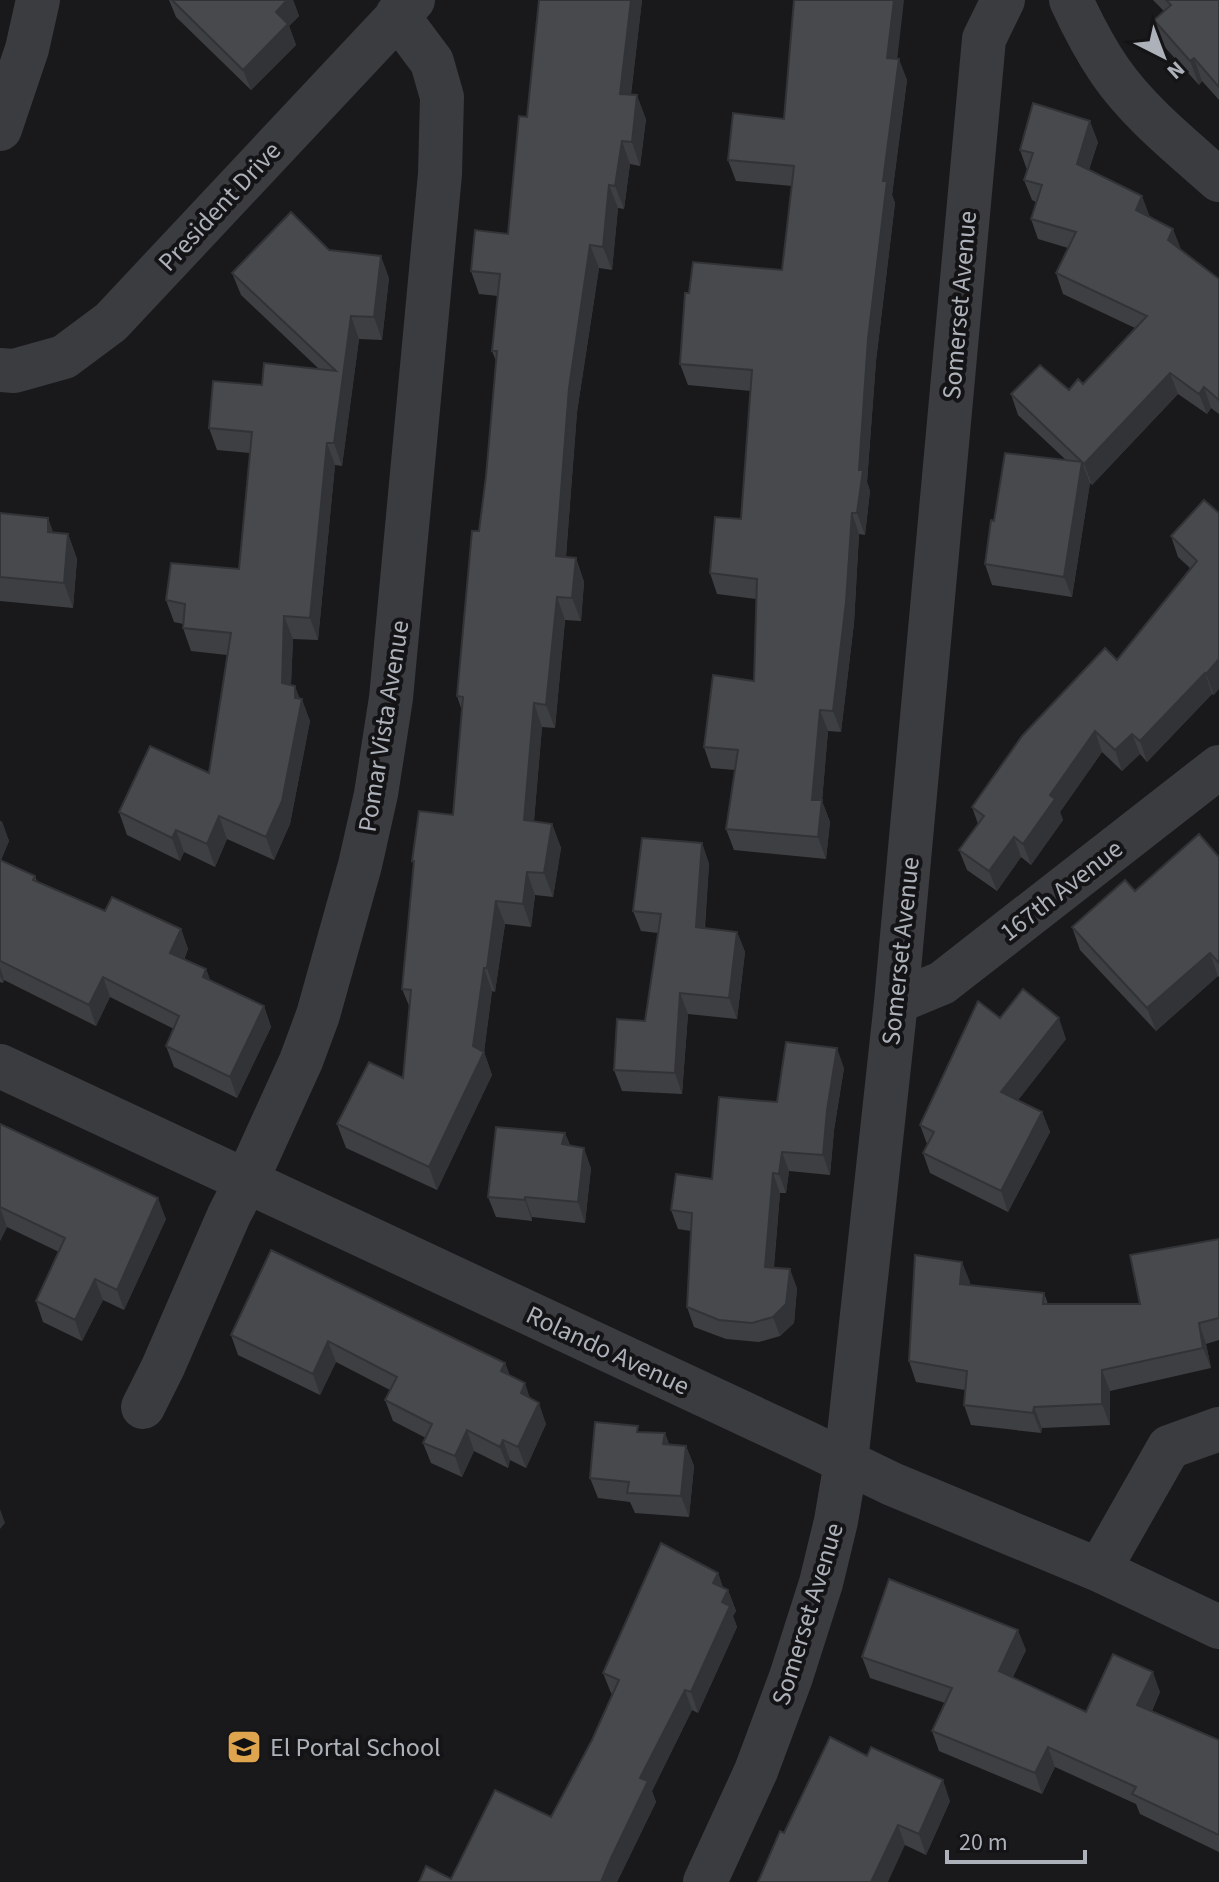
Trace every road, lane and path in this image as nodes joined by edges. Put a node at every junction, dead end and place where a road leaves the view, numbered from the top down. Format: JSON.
{"nodes":[{"id":1,"x":38,"y":0,"type":"edge"},
{"id":2,"x":1003,"y":0,"type":"edge"},
{"id":3,"x":1071,"y":0,"type":"edge"},
{"id":4,"x":405,"y":8,"type":"edge"},
{"id":5,"x":0,"y":129,"type":"edge"},
{"id":6,"x":1219,"y":180,"type":"edge"},
{"id":7,"x":0,"y":370,"type":"edge"},
{"id":8,"x":1219,"y":767,"type":"edge"},
{"id":9,"x":896,"y":1002,"type":"junction"},
{"id":10,"x":0,"y":1066,"type":"edge"},
{"id":11,"x":246,"y":1182,"type":"junction"},
{"id":12,"x":143,"y":1407,"type":"dead end"},
{"id":13,"x":1219,"y":1429,"type":"edge"},
{"id":14,"x":846,"y":1462,"type":"junction"},
{"id":15,"x":1099,"y":1570,"type":"junction"},
{"id":16,"x":1219,"y":1627,"type":"edge"},
{"id":17,"x":705,"y":1882,"type":"edge"}],
"edges":[{"from":1,"to":5,"type":"street"},
{"from":2,"to":9,"type":"street","name":"Somerset Avenue"},
{"from":3,"to":6,"type":"street"},
{"from":4,"to":7,"type":"street","name":"President Drive"},
{"from":4,"to":11,"type":"street","name":"Pomar Vista Avenue"},
{"from":8,"to":9,"type":"street","name":"167th Avenue"},
{"from":9,"to":14,"type":"street","name":"Somerset Avenue"},
{"from":10,"to":11,"type":"street","name":"Rolando Avenue"},
{"from":11,"to":12,"type":"street","name":"Pomar Vista Avenue"},
{"from":11,"to":14,"type":"street","name":"Rolando Avenue"},
{"from":13,"to":15,"type":"street"},
{"from":14,"to":15,"type":"street","name":"Rolando Avenue"},
{"from":14,"to":17,"type":"street","name":"Somerset Avenue"},
{"from":15,"to":16,"type":"street","name":"Rolando Avenue"}]}
